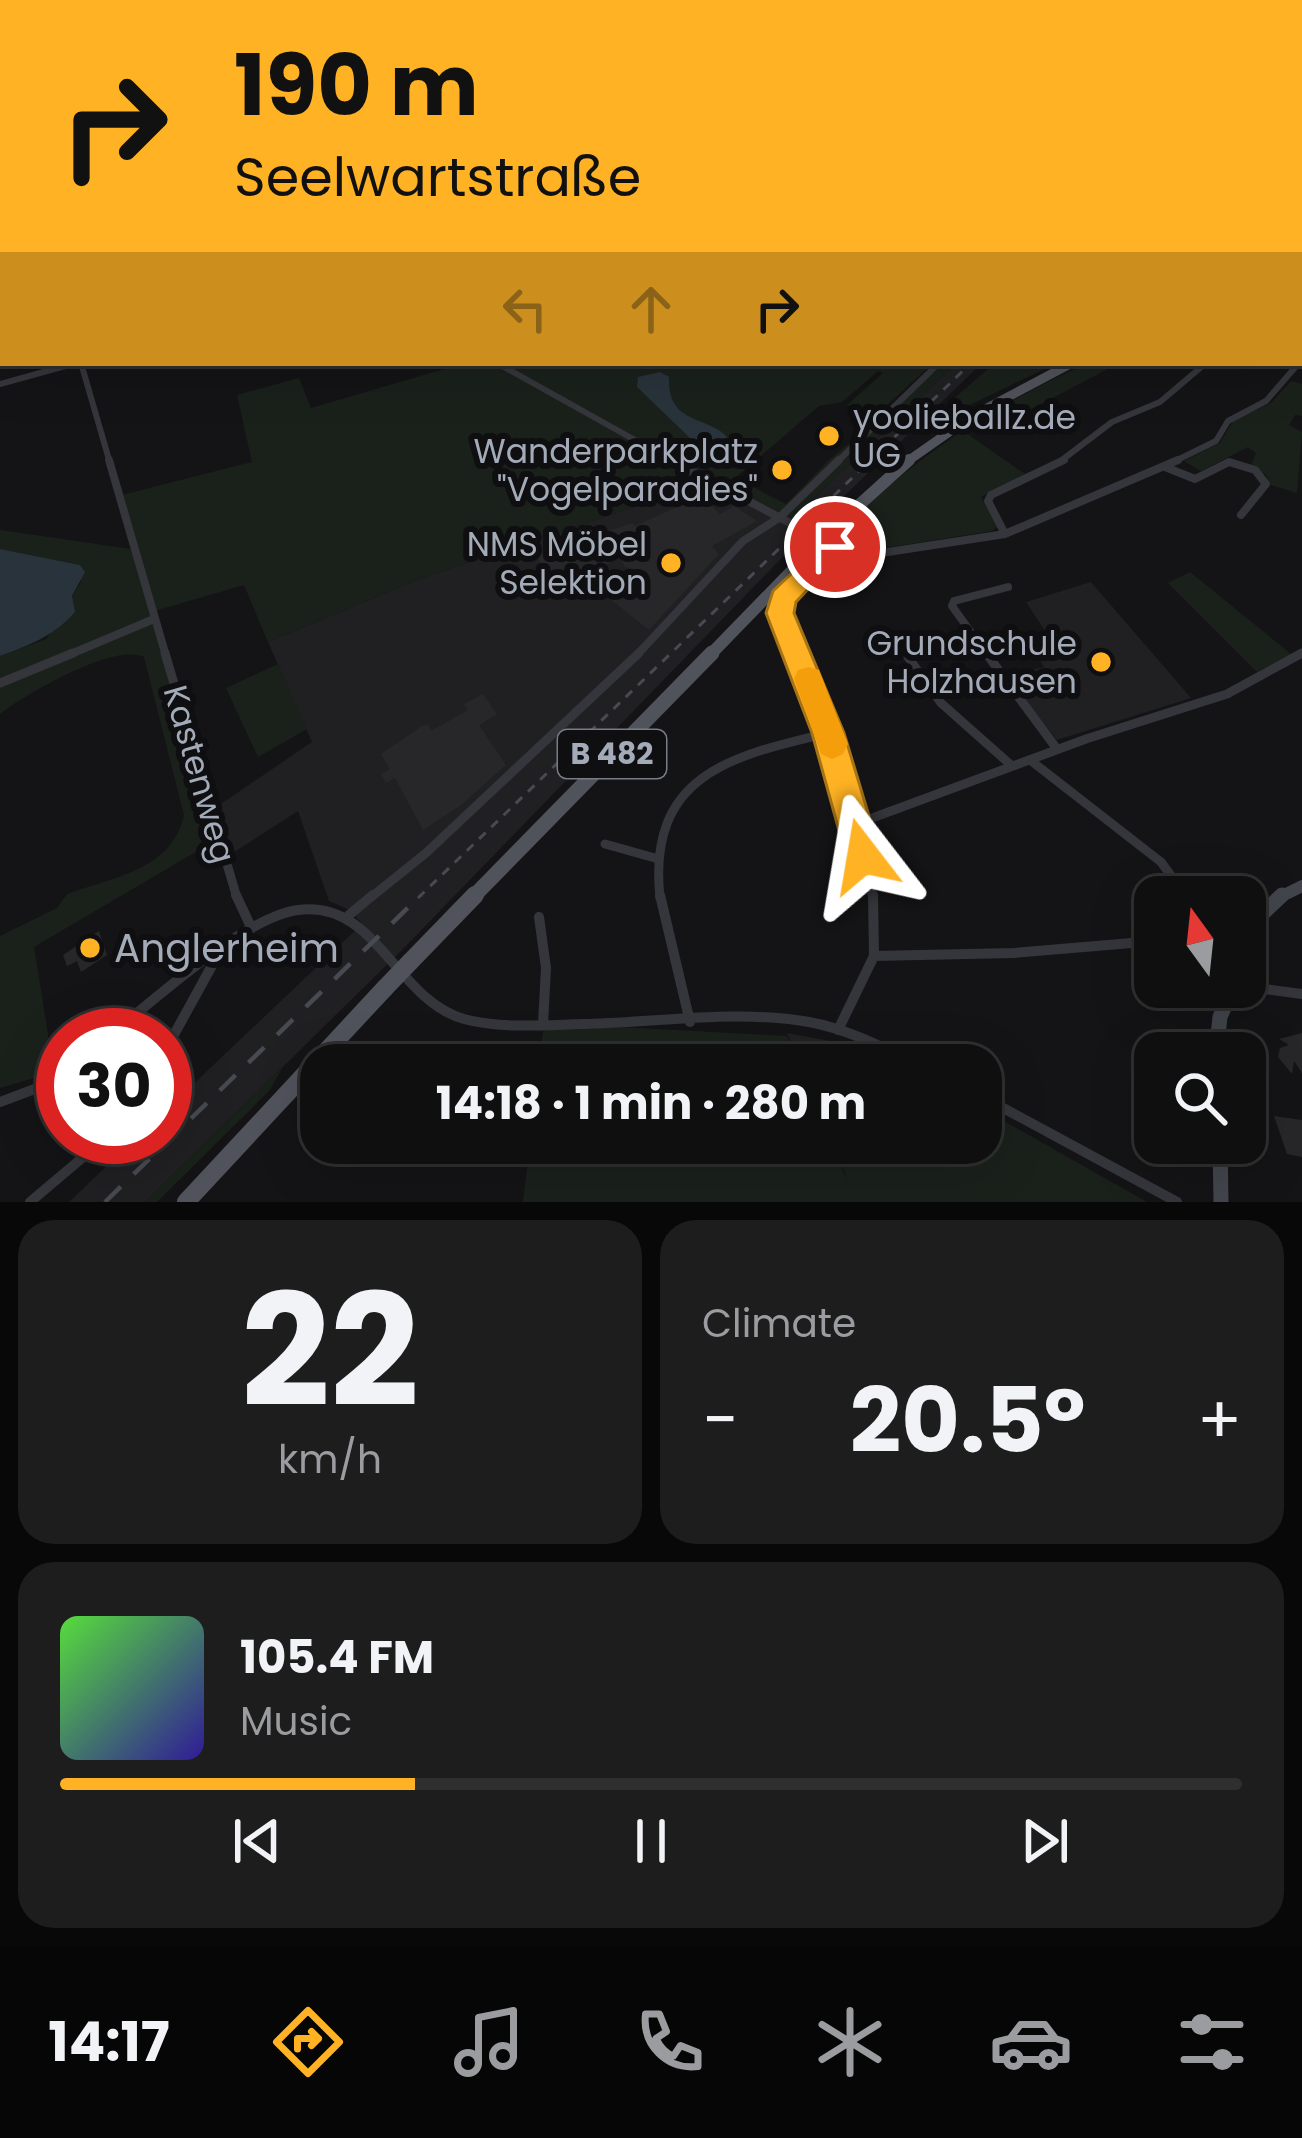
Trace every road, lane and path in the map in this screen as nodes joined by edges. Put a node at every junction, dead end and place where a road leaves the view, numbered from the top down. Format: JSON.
{"nodes":[{"id":1,"x":68,"y":366,"type":"edge"},
{"id":2,"x":80,"y":366,"type":"edge"},
{"id":3,"x":502,"y":366,"type":"edge"},
{"id":4,"x":936,"y":366,"type":"edge"},
{"id":5,"x":1066,"y":366,"type":"edge"},
{"id":6,"x":1202,"y":366,"type":"edge"},
{"id":7,"x":1296,"y":366,"type":"edge"},
{"id":8,"x":0,"y":384,"type":"edge"},
{"id":9,"x":1164,"y":466,"type":"junction"},
{"id":10,"x":1241,"y":514,"type":"dead end"},
{"id":11,"x":779,"y":518,"type":"junction"},
{"id":12,"x":1005,"y":534,"type":"junction"},
{"id":13,"x":835,"y":547,"type":"junction"},
{"id":14,"x":1008,"y":587,"type":"dead end"},
{"id":15,"x":154,"y":619,"type":"junction"},
{"id":16,"x":1302,"y":653,"type":"edge"},
{"id":17,"x":908,"y":657,"type":"dead end"},
{"id":18,"x":0,"y":683,"type":"edge"},
{"id":19,"x":828,"y":733,"type":"junction"},
{"id":20,"x":1057,"y":749,"type":"junction"},
{"id":21,"x":1030,"y":760,"type":"junction"},
{"id":22,"x":1012,"y":766,"type":"junction"},
{"id":23,"x":856,"y":824,"type":"junction"},
{"id":24,"x":605,"y":844,"type":"dead end"},
{"id":25,"x":655,"y":858,"type":"junction"},
{"id":26,"x":1171,"y":876,"type":"edge"},
{"id":27,"x":1302,"y":886,"type":"edge"},
{"id":28,"x":1266,"y":905,"type":"edge"},
{"id":29,"x":349,"y":915,"type":"junction"},
{"id":30,"x":539,"y":917,"type":"dead end"},
{"id":31,"x":251,"y":927,"type":"junction"},
{"id":32,"x":1134,"y":943,"type":"edge"},
{"id":33,"x":221,"y":950,"type":"junction"},
{"id":34,"x":874,"y":956,"type":"junction"},
{"id":35,"x":1266,"y":989,"type":"edge"},
{"id":36,"x":1302,"y":994,"type":"edge"},
{"id":37,"x":145,"y":1008,"type":"edge"},
{"id":38,"x":191,"y":1008,"type":"edge"},
{"id":39,"x":690,"y":1022,"type":"junction"},
{"id":40,"x":543,"y":1024,"type":"junction"},
{"id":41,"x":838,"y":1030,"type":"junction"},
{"id":42,"x":870,"y":1044,"type":"edge"},
{"id":43,"x":36,"y":1088,"type":"edge"},
{"id":44,"x":0,"y":1102,"type":"edge"},
{"id":45,"x":1002,"y":1107,"type":"edge"},
{"id":46,"x":74,"y":1164,"type":"edge"},
{"id":47,"x":1220,"y":1164,"type":"edge"},
{"id":48,"x":30,"y":1202,"type":"edge"},
{"id":49,"x":186,"y":1202,"type":"edge"},
{"id":50,"x":1177,"y":1202,"type":"edge"},
{"id":51,"x":1221,"y":1202,"type":"edge"}],
"edges":[{"from":1,"to":8,"type":"street"},
{"from":2,"to":15,"type":"street","name":"Kastenweg"},
{"from":3,"to":11,"type":"street"},
{"from":4,"to":11,"type":"street"},
{"from":5,"to":49,"type":"main road","number":"B 482","bridge":true},
{"from":6,"to":12,"type":"street"},
{"from":7,"to":9,"type":"street"},
{"from":9,"to":10,"type":"street"},
{"from":9,"to":12,"type":"street"},
{"from":11,"to":13,"type":"street"},
{"from":11,"to":29,"type":"street"},
{"from":12,"to":13,"type":"street"},
{"from":13,"to":19,"type":"street"},
{"from":14,"to":20,"type":"street"},
{"from":15,"to":18,"type":"street"},
{"from":15,"to":31,"type":"street","name":"Kastenweg"},
{"from":16,"to":20,"type":"street"},
{"from":17,"to":22,"type":"street"},
{"from":19,"to":23,"type":"street"},
{"from":19,"to":25,"type":"street"},
{"from":20,"to":21,"type":"street"},
{"from":21,"to":22,"type":"street"},
{"from":21,"to":26,"type":"street"},
{"from":22,"to":23,"type":"street"},
{"from":23,"to":34,"type":"street"},
{"from":24,"to":25,"type":"street"},
{"from":25,"to":39,"type":"street"},
{"from":27,"to":28,"type":"street"},
{"from":29,"to":31,"type":"street"},
{"from":29,"to":40,"type":"street"},
{"from":30,"to":40,"type":"street"},
{"from":31,"to":33,"type":"street"},
{"from":32,"to":34,"type":"street"},
{"from":33,"to":37,"type":"street"},
{"from":33,"to":38,"type":"street"},
{"from":34,"to":41,"type":"street"},
{"from":35,"to":36,"type":"street"},
{"from":39,"to":40,"type":"street"},
{"from":39,"to":41,"type":"street"},
{"from":41,"to":42,"type":"street"},
{"from":43,"to":44,"type":"street"},
{"from":45,"to":50,"type":"street"},
{"from":46,"to":48,"type":"street"},
{"from":47,"to":51,"type":"street"}]}
